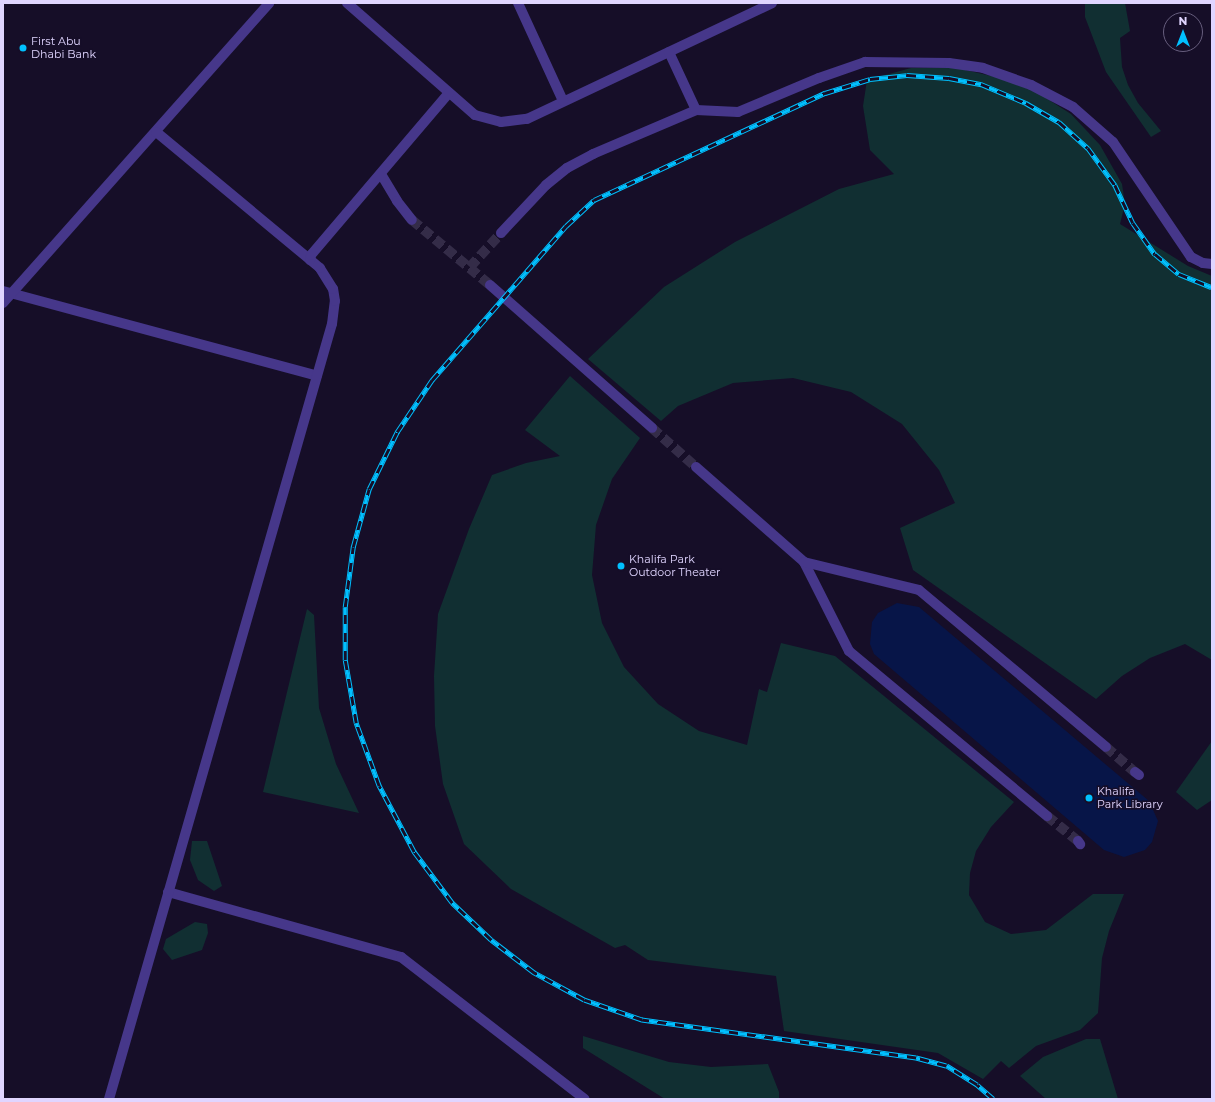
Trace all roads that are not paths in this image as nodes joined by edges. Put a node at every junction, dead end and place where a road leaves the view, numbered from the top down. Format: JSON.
{"nodes":[{"id":1,"x":269,"y":3,"type":"edge"},
{"id":2,"x":347,"y":3,"type":"edge"},
{"id":3,"x":518,"y":3,"type":"edge"},
{"id":4,"x":772,"y":3,"type":"edge"},
{"id":5,"x":669,"y":52,"type":"junction"},
{"id":6,"x":449,"y":93,"type":"junction"},
{"id":7,"x":563,"y":101,"type":"junction"},
{"id":8,"x":696,"y":110,"type":"junction"},
{"id":9,"x":156,"y":132,"type":"junction"},
{"id":10,"x":381,"y":174,"type":"junction"},
{"id":11,"x":412,"y":220,"type":"tunnel mouth"},
{"id":12,"x":501,"y":233,"type":"tunnel mouth"},
{"id":13,"x":310,"y":260,"type":"junction"},
{"id":14,"x":1212,"y":264,"type":"edge"},
{"id":15,"x":490,"y":285,"type":"tunnel mouth"},
{"id":16,"x":8,"y":292,"type":"edge"},
{"id":17,"x":3,"y":303,"type":"edge"},
{"id":18,"x":317,"y":376,"type":"junction"},
{"id":19,"x":652,"y":428,"type":"tunnel mouth"},
{"id":20,"x":696,"y":467,"type":"tunnel mouth"},
{"id":21,"x":804,"y":562,"type":"junction"},
{"id":22,"x":1106,"y":747,"type":"tunnel mouth"},
{"id":23,"x":1047,"y":816,"type":"tunnel mouth"},
{"id":24,"x":168,"y":892,"type":"junction"},
{"id":25,"x":109,"y":1099,"type":"edge"},
{"id":26,"x":585,"y":1099,"type":"edge"}],
"edges":[{"from":1,"to":9,"type":"street"},
{"from":2,"to":6,"type":"street"},
{"from":3,"to":7,"type":"street"},
{"from":4,"to":5,"type":"street"},
{"from":5,"to":7,"type":"street"},
{"from":5,"to":8,"type":"street"},
{"from":6,"to":7,"type":"street"},
{"from":6,"to":10,"type":"street"},
{"from":8,"to":12,"type":"street"},
{"from":8,"to":14,"type":"street"},
{"from":9,"to":13,"type":"street"},
{"from":9,"to":16,"type":"street"},
{"from":10,"to":11,"type":"street"},
{"from":10,"to":13,"type":"street"},
{"from":13,"to":18,"type":"street"},
{"from":15,"to":19,"type":"street"},
{"from":16,"to":17,"type":"street"},
{"from":16,"to":18,"type":"street"},
{"from":18,"to":24,"type":"street"},
{"from":20,"to":21,"type":"street"},
{"from":21,"to":22,"type":"street"},
{"from":21,"to":23,"type":"street"},
{"from":24,"to":25,"type":"street"},
{"from":24,"to":26,"type":"street"}]}
